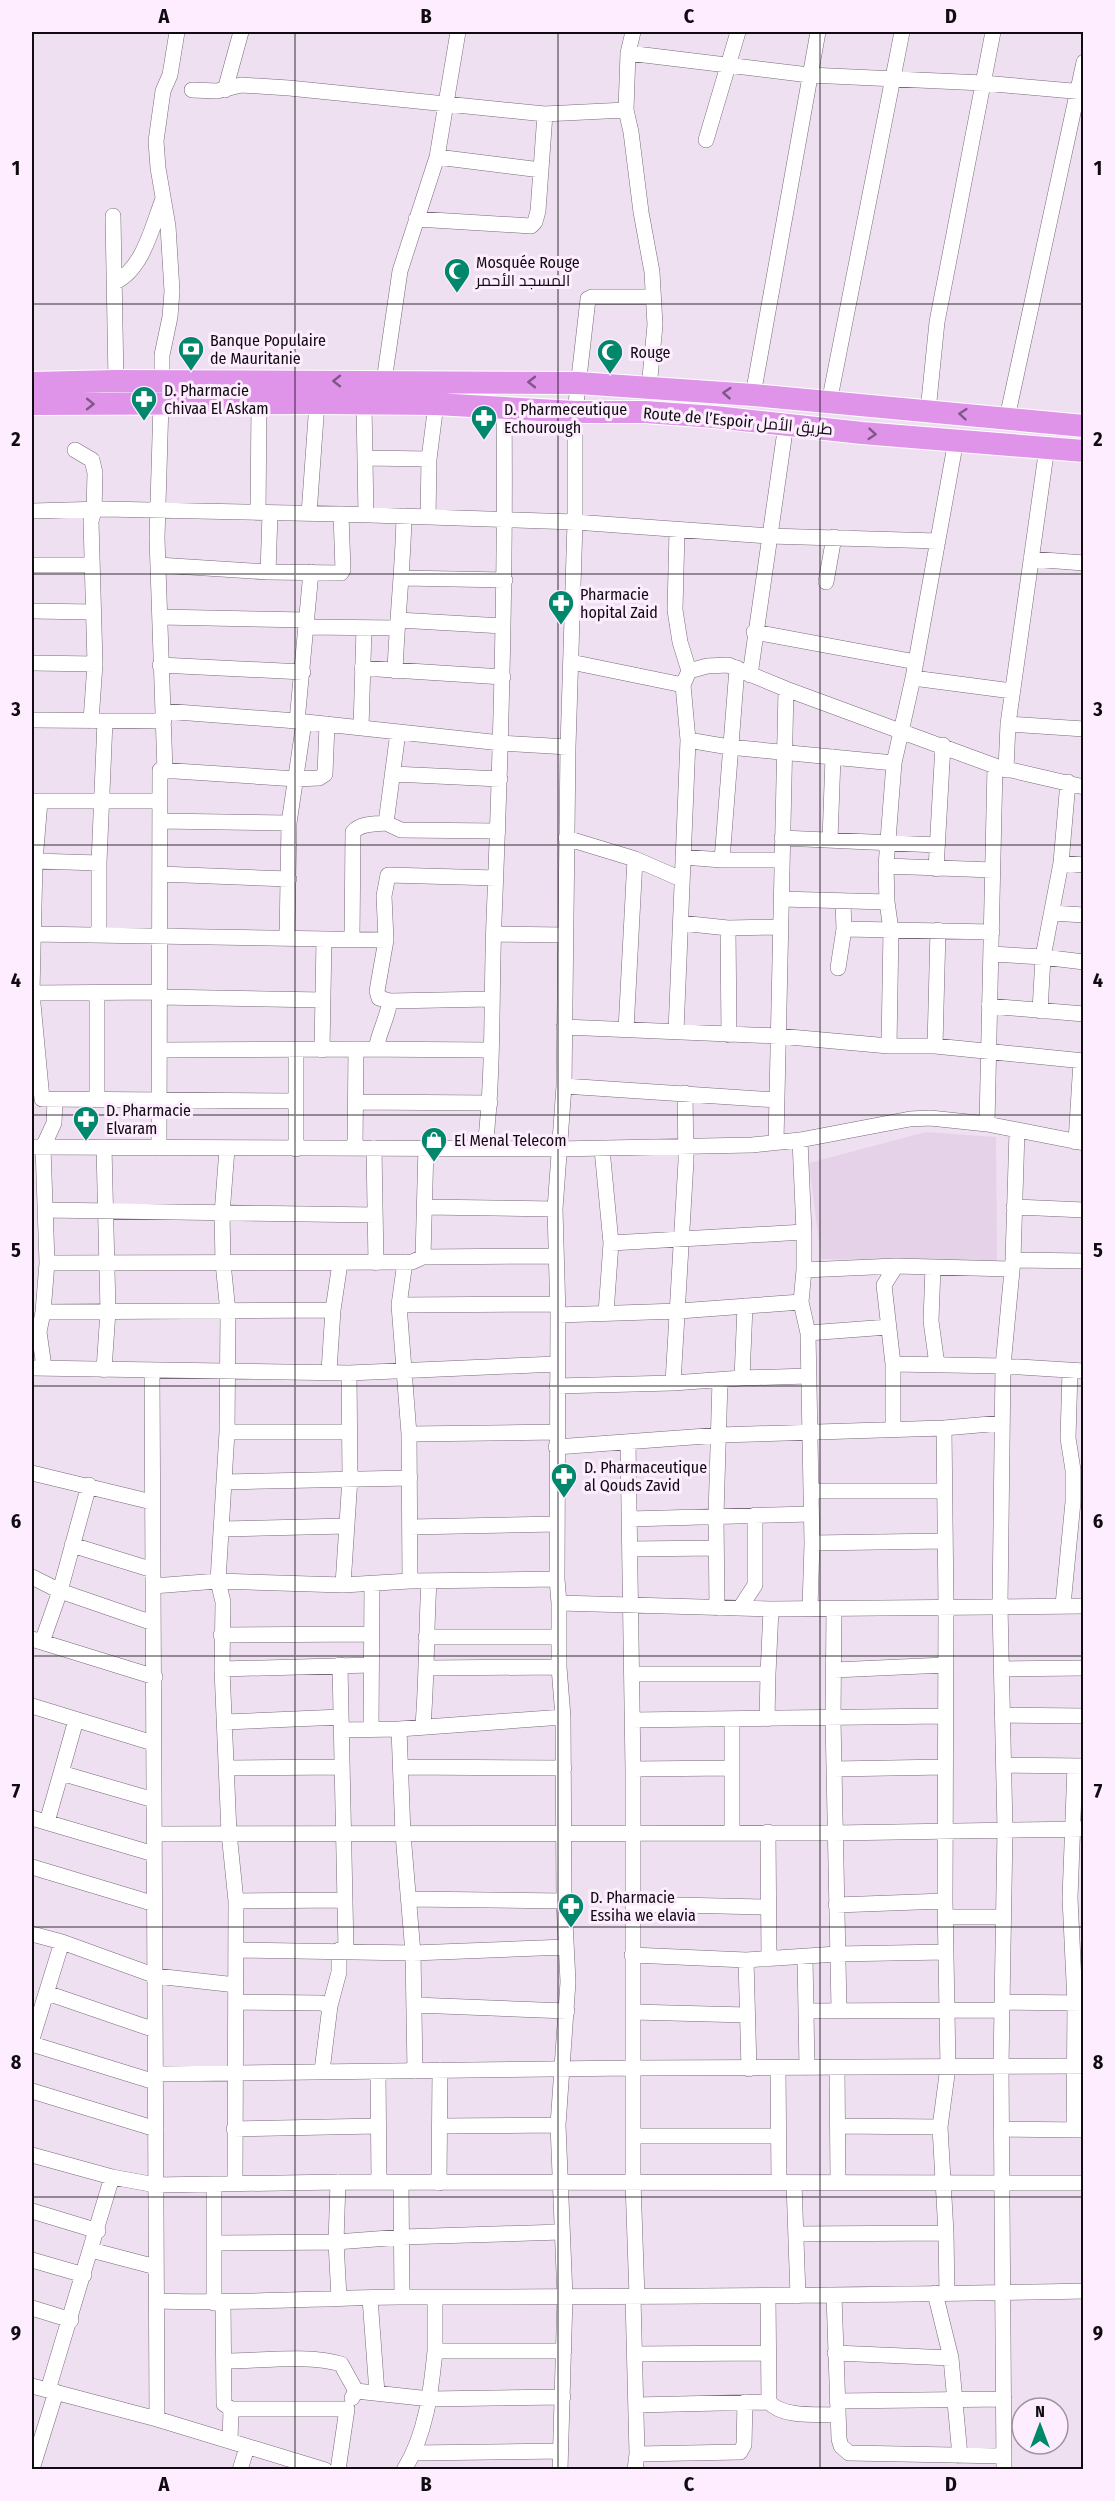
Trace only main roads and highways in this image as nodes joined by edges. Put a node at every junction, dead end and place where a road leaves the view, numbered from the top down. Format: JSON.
{"nodes":[{"id":1,"x":32,"y":383,"type":"edge"},
{"id":2,"x":161,"y":392,"type":"junction"},
{"id":3,"x":32,"y":404,"type":"edge"},
{"id":4,"x":1083,"y":426,"type":"edge"},
{"id":5,"x":1083,"y":451,"type":"edge"}],
"edges":[{"from":1,"to":2,"type":"highway","name":"Route de l’Espoir طريق الأمل"},
{"from":3,"to":2,"type":"highway","name":"Route de l’Espoir طريق الأمل","one_way":true},
{"from":4,"to":2,"type":"highway","name":"Route de l’Espoir طريق الأمل","one_way":true},
{"from":2,"to":5,"type":"highway","name":"Route de l’Espoir طريق الأمل","one_way":true}]}
